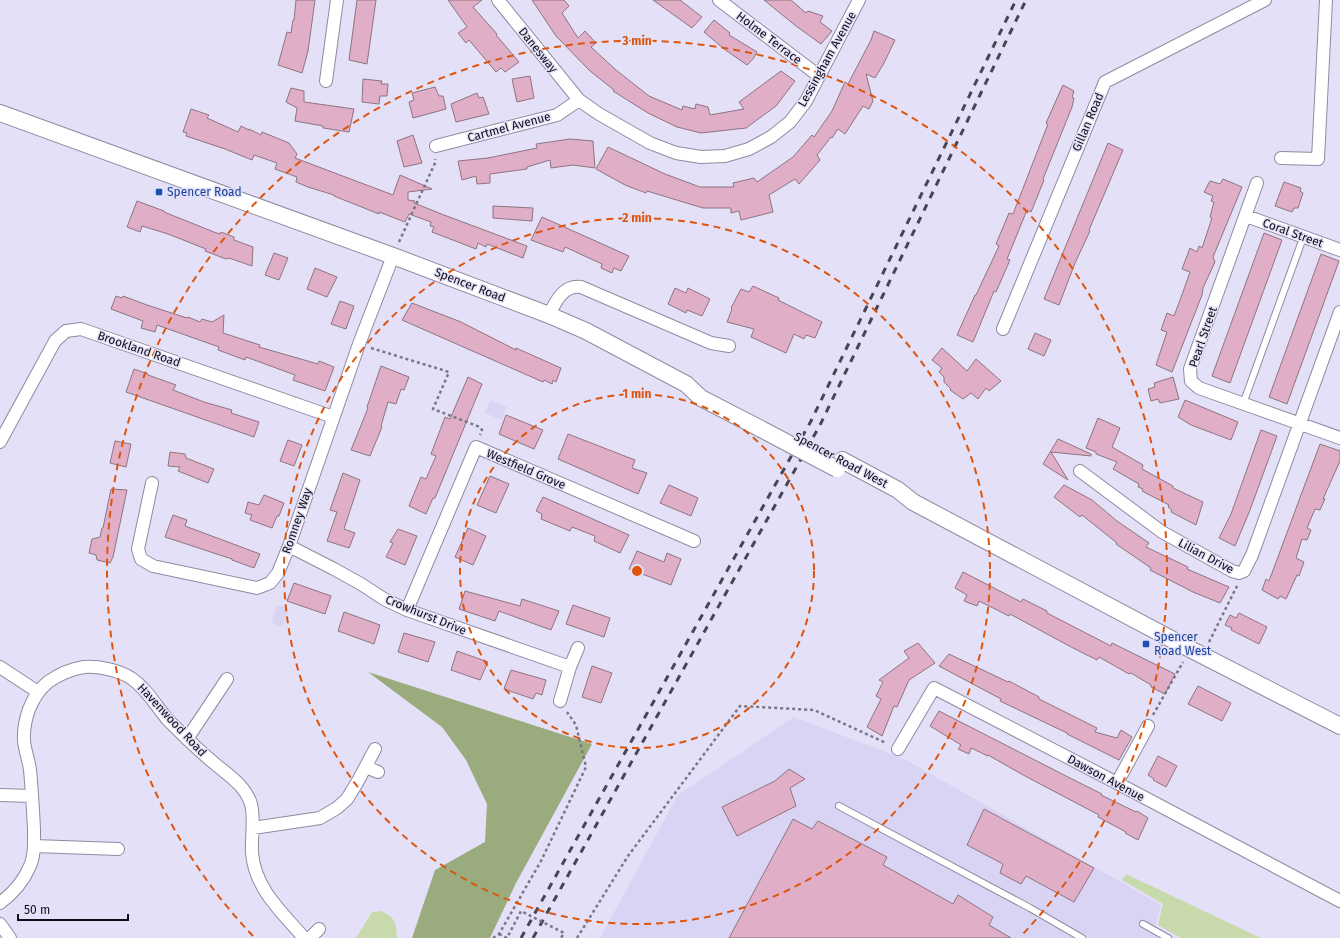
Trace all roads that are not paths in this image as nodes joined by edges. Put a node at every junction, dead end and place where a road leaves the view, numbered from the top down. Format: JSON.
{"nodes":[{"id":1,"x":337,"y":0,"type":"edge"},
{"id":2,"x":498,"y":0,"type":"edge"},
{"id":3,"x":719,"y":0,"type":"edge"},
{"id":4,"x":859,"y":0,"type":"edge"},
{"id":5,"x":1265,"y":0,"type":"edge"},
{"id":6,"x":1326,"y":0,"type":"edge"},
{"id":7,"x":819,"y":76,"type":"junction"},
{"id":8,"x":326,"y":81,"type":"dead end"},
{"id":9,"x":579,"y":100,"type":"junction"},
{"id":10,"x":0,"y":113,"type":"edge"},
{"id":11,"x":436,"y":146,"type":"road end"},
{"id":12,"x":1281,"y":158,"type":"dead end"},
{"id":13,"x":1257,"y":184,"type":"dead end"},
{"id":14,"x":1246,"y":216,"type":"junction"},
{"id":15,"x":1303,"y":238,"type":"junction"},
{"id":16,"x":1340,"y":250,"type":"edge"},
{"id":17,"x":393,"y":256,"type":"junction"},
{"id":18,"x":1340,"y":312,"type":"edge"},
{"id":19,"x":549,"y":315,"type":"junction"},
{"id":20,"x":1003,"y":329,"type":"dead end"},
{"id":21,"x":729,"y":346,"type":"dead end"},
{"id":22,"x":1244,"y":404,"type":"junction"},
{"id":23,"x":333,"y":417,"type":"junction"},
{"id":24,"x":1300,"y":423,"type":"junction"},
{"id":25,"x":764,"y":425,"type":"joint"},
{"id":26,"x":1340,"y":438,"type":"edge"},
{"id":27,"x":0,"y":442,"type":"edge"},
{"id":28,"x":1080,"y":471,"type":"dead end"},
{"id":29,"x":152,"y":483,"type":"dead end"},
{"id":30,"x":694,"y":541,"type":"dead end"},
{"id":31,"x":289,"y":546,"type":"junction"},
{"id":32,"x":407,"y":610,"type":"junction"},
{"id":33,"x":578,"y":648,"type":"dead end"},
{"id":34,"x":0,"y":667,"type":"edge"},
{"id":35,"x":570,"y":667,"type":"junction"},
{"id":36,"x":227,"y":679,"type":"dead end"},
{"id":37,"x":38,"y":692,"type":"junction"},
{"id":38,"x":560,"y":701,"type":"road end"},
{"id":39,"x":1340,"y":726,"type":"edge"},
{"id":40,"x":1147,"y":728,"type":"road end"},
{"id":41,"x":187,"y":739,"type":"junction"},
{"id":42,"x":375,"y":749,"type":"dead end"},
{"id":43,"x":898,"y":749,"type":"dead end"},
{"id":44,"x":366,"y":766,"type":"junction"},
{"id":45,"x":378,"y":772,"type":"dead end"},
{"id":46,"x":1118,"y":783,"type":"junction"},
{"id":47,"x":0,"y":795,"type":"edge"},
{"id":48,"x":32,"y":796,"type":"junction"},
{"id":49,"x":840,"y":806,"type":"dead end"},
{"id":50,"x":253,"y":828,"type":"junction"},
{"id":51,"x":34,"y":846,"type":"junction"},
{"id":52,"x":118,"y":849,"type":"dead end"},
{"id":53,"x":1340,"y":902,"type":"edge"},
{"id":54,"x":0,"y":903,"type":"edge"},
{"id":55,"x":0,"y":924,"type":"edge"},
{"id":56,"x":1143,"y":924,"type":"dead end"},
{"id":57,"x":319,"y":929,"type":"dead end"},
{"id":58,"x":10,"y":938,"type":"edge"},
{"id":59,"x":304,"y":938,"type":"edge"},
{"id":60,"x":310,"y":938,"type":"edge"},
{"id":61,"x":1082,"y":938,"type":"edge"},
{"id":62,"x":1168,"y":938,"type":"edge"}],
"edges":[{"from":1,"to":8,"type":"street"},
{"from":2,"to":9,"type":"street","name":"Danesway"},
{"from":3,"to":7,"type":"street","name":"Holme Terrace"},
{"from":4,"to":7,"type":"street","name":"Lessingham Avenue"},
{"from":5,"to":20,"type":"street","name":"Gillan Road"},
{"from":6,"to":12,"type":"street"},
{"from":7,"to":9,"type":"street","name":"Lessingham Avenue"},
{"from":9,"to":11,"type":"street","name":"Cartmel Avenue"},
{"from":10,"to":17,"type":"street","name":"Spencer Road"},
{"from":13,"to":14,"type":"street","name":"Pearl Street"},
{"from":14,"to":15,"type":"street","name":"Coral Street"},
{"from":14,"to":22,"type":"street","name":"Pearl Street"},
{"from":15,"to":16,"type":"street","name":"Coral Street"},
{"from":15,"to":22,"type":"lane"},
{"from":17,"to":19,"type":"street","name":"Spencer Road"},
{"from":17,"to":23,"type":"street","name":"Romney Way"},
{"from":18,"to":24,"type":"street","name":"Lilian Drive"},
{"from":19,"to":21,"type":"street"},
{"from":19,"to":25,"type":"street","name":"Spencer Road"},
{"from":22,"to":24,"type":"street","name":"Pearl Street"},
{"from":23,"to":27,"type":"street","name":"Brookland Road"},
{"from":23,"to":31,"type":"street","name":"Romney Way"},
{"from":24,"to":26,"type":"street","name":"Pearl Street"},
{"from":24,"to":28,"type":"street","name":"Lilian Drive"},
{"from":25,"to":39,"type":"street","name":"Spencer Road West"},
{"from":29,"to":31,"type":"street","name":"Romney Way"},
{"from":30,"to":32,"type":"street","name":"Westfield Grove"},
{"from":31,"to":32,"type":"street","name":"Crowhurst Drive"},
{"from":32,"to":35,"type":"street","name":"Crowhurst Drive"},
{"from":33,"to":35,"type":"street"},
{"from":34,"to":37,"type":"street"},
{"from":35,"to":38,"type":"street"},
{"from":36,"to":41,"type":"street"},
{"from":37,"to":41,"type":"street","name":"Havenwood Road"},
{"from":37,"to":48,"type":"street","name":"Havenwood Road"},
{"from":40,"to":46,"type":"street"},
{"from":41,"to":50,"type":"street","name":"Havenwood Road"},
{"from":42,"to":44,"type":"street"},
{"from":43,"to":46,"type":"street","name":"Dawson Avenue"},
{"from":44,"to":45,"type":"street"},
{"from":44,"to":50,"type":"street"},
{"from":46,"to":53,"type":"street","name":"Dawson Avenue"},
{"from":47,"to":48,"type":"street"},
{"from":48,"to":51,"type":"street","name":"Havenwood Road"},
{"from":49,"to":61,"type":"lane"},
{"from":50,"to":59,"type":"street","name":"Havenwood Road"},
{"from":51,"to":52,"type":"street"},
{"from":51,"to":54,"type":"street","name":"Havenwood Road"},
{"from":55,"to":58,"type":"street"},
{"from":56,"to":62,"type":"lane"},
{"from":57,"to":60,"type":"street"}]}
